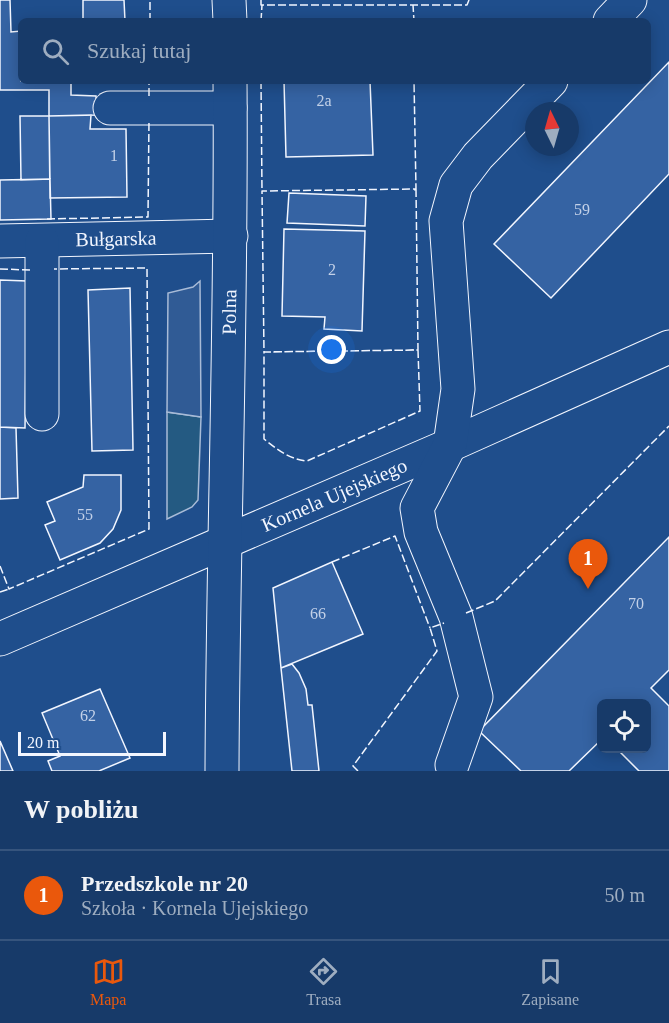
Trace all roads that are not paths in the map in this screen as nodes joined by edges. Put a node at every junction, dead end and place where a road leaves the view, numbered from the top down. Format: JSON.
{"nodes":[{"id":1,"x":230,"y":0,"type":"edge"},
{"id":2,"x":630,"y":0,"type":"edge"},
{"id":3,"x":230,"y":18,"type":"edge"},
{"id":4,"x":613,"y":18,"type":"edge"},
{"id":5,"x":548,"y":84,"type":"edge"},
{"id":6,"x":230,"y":94,"type":"edge"},
{"id":7,"x":110,"y":108,"type":"dead end"},
{"id":8,"x":231,"y":236,"type":"junction"},
{"id":9,"x":42,"y":240,"type":"junction"},
{"id":10,"x":0,"y":241,"type":"edge"},
{"id":11,"x":669,"y":347,"type":"edge"},
{"id":12,"x":42,"y":414,"type":"dead end"},
{"id":13,"x":450,"y":445,"type":"junction"},
{"id":14,"x":226,"y":543,"type":"junction"},
{"id":15,"x":0,"y":639,"type":"edge"},
{"id":16,"x":452,"y":765,"type":"dead end"},
{"id":17,"x":222,"y":771,"type":"edge"}],
"edges":[{"from":1,"to":3,"type":"street"},
{"from":2,"to":4,"type":"street"},
{"from":5,"to":13,"type":"street"},
{"from":6,"to":7,"type":"street"},
{"from":6,"to":8,"type":"street","name":"Polna"},
{"from":8,"to":9,"type":"street","name":"Bułgarska"},
{"from":8,"to":14,"type":"street","name":"Polna"},
{"from":9,"to":10,"type":"street","name":"Bułgarska"},
{"from":9,"to":12,"type":"street"},
{"from":11,"to":13,"type":"street","name":"Kornela Ujejskiego"},
{"from":13,"to":14,"type":"street","name":"Kornela Ujejskiego"},
{"from":13,"to":16,"type":"street"},
{"from":14,"to":15,"type":"street","name":"Kornela Ujejskiego"},
{"from":14,"to":17,"type":"street","name":"Polna"}]}
